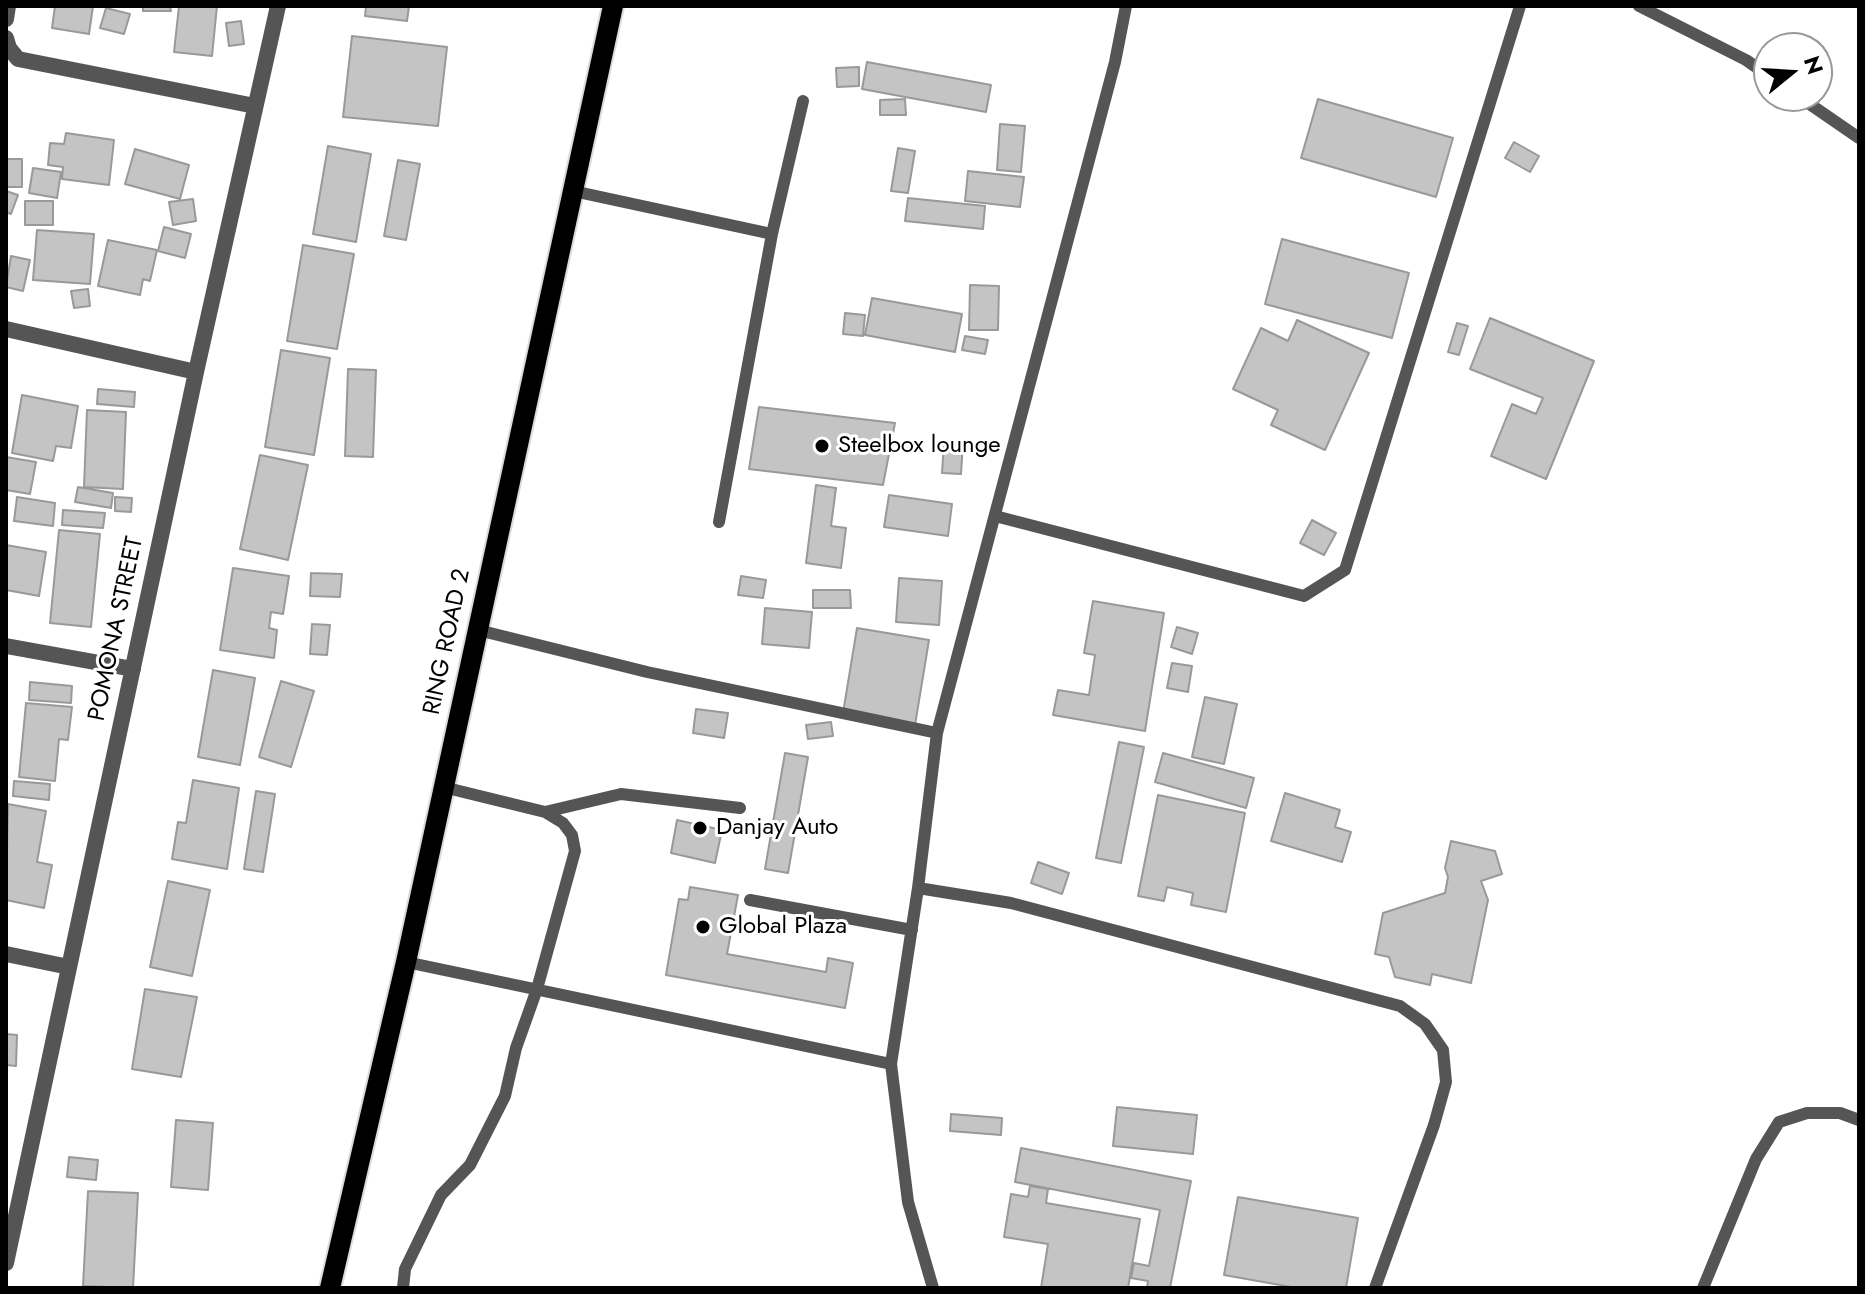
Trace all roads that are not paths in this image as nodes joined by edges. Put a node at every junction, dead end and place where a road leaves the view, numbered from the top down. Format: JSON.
{"nodes":[{"id":1,"x":8,"y":6,"type":"edge"},
{"id":2,"x":278,"y":6,"type":"edge"},
{"id":3,"x":613,"y":6,"type":"edge"},
{"id":4,"x":1126,"y":6,"type":"edge"},
{"id":5,"x":1520,"y":6,"type":"edge"},
{"id":6,"x":1639,"y":6,"type":"edge"},
{"id":7,"x":6,"y":19,"type":"edge"},
{"id":8,"x":6,"y":38,"type":"edge"},
{"id":9,"x":1753,"y":65,"type":"edge"},
{"id":10,"x":803,"y":101,"type":"dead end"},
{"id":11,"x":255,"y":106,"type":"junction"},
{"id":12,"x":1821,"y":112,"type":"edge"},
{"id":13,"x":1859,"y":138,"type":"edge"},
{"id":14,"x":573,"y":191,"type":"junction"},
{"id":15,"x":772,"y":234,"type":"junction"},
{"id":16,"x":6,"y":329,"type":"edge"},
{"id":17,"x":196,"y":372,"type":"junction"},
{"id":18,"x":995,"y":516,"type":"junction"},
{"id":19,"x":719,"y":522,"type":"dead end"},
{"id":20,"x":478,"y":630,"type":"junction"},
{"id":21,"x":6,"y":646,"type":"edge"},
{"id":22,"x":133,"y":669,"type":"junction"},
{"id":23,"x":937,"y":733,"type":"junction"},
{"id":24,"x":443,"y":787,"type":"junction"},
{"id":25,"x":740,"y":808,"type":"dead end"},
{"id":26,"x":545,"y":812,"type":"junction"},
{"id":27,"x":918,"y":888,"type":"junction"},
{"id":28,"x":750,"y":900,"type":"dead end"},
{"id":29,"x":912,"y":930,"type":"junction"},
{"id":30,"x":6,"y":954,"type":"edge"},
{"id":31,"x":406,"y":962,"type":"junction"},
{"id":32,"x":69,"y":967,"type":"junction"},
{"id":33,"x":537,"y":989,"type":"junction"},
{"id":34,"x":891,"y":1064,"type":"junction"},
{"id":35,"x":1859,"y":1120,"type":"edge"},
{"id":36,"x":6,"y":1263,"type":"edge"},
{"id":37,"x":330,"y":1288,"type":"edge"},
{"id":38,"x":403,"y":1288,"type":"edge"},
{"id":39,"x":933,"y":1288,"type":"edge"},
{"id":40,"x":1375,"y":1288,"type":"edge"},
{"id":41,"x":1703,"y":1288,"type":"edge"}],
"edges":[{"from":1,"to":7,"type":"street"},
{"from":2,"to":11,"type":"street","name":"POMONA STREET"},
{"from":3,"to":14,"type":"main road","name":"RING ROAD 2"},
{"from":4,"to":18,"type":"lane"},
{"from":5,"to":18,"type":"lane"},
{"from":6,"to":9,"type":"lane"},
{"from":8,"to":11,"type":"street"},
{"from":10,"to":15,"type":"lane"},
{"from":11,"to":17,"type":"street","name":"POMONA STREET"},
{"from":12,"to":13,"type":"lane"},
{"from":14,"to":15,"type":"lane"},
{"from":14,"to":20,"type":"main road","name":"RING ROAD 2"},
{"from":15,"to":19,"type":"lane"},
{"from":16,"to":17,"type":"street"},
{"from":17,"to":22,"type":"street","name":"POMONA STREET"},
{"from":18,"to":23,"type":"lane"},
{"from":20,"to":23,"type":"lane"},
{"from":20,"to":24,"type":"main road","name":"RING ROAD 2"},
{"from":21,"to":22,"type":"street"},
{"from":22,"to":32,"type":"street","name":"POMONA STREET"},
{"from":23,"to":27,"type":"lane"},
{"from":24,"to":26,"type":"lane"},
{"from":24,"to":31,"type":"main road","name":"RING ROAD 2"},
{"from":25,"to":26,"type":"lane"},
{"from":26,"to":33,"type":"lane"},
{"from":27,"to":29,"type":"lane"},
{"from":27,"to":40,"type":"lane"},
{"from":28,"to":29,"type":"lane"},
{"from":29,"to":34,"type":"lane"},
{"from":30,"to":32,"type":"street"},
{"from":31,"to":33,"type":"lane"},
{"from":31,"to":37,"type":"main road","name":"RING ROAD 2"},
{"from":32,"to":36,"type":"street","name":"POMONA STREET"},
{"from":33,"to":34,"type":"lane"},
{"from":33,"to":38,"type":"lane"},
{"from":34,"to":39,"type":"lane"},
{"from":35,"to":41,"type":"lane"}]}
